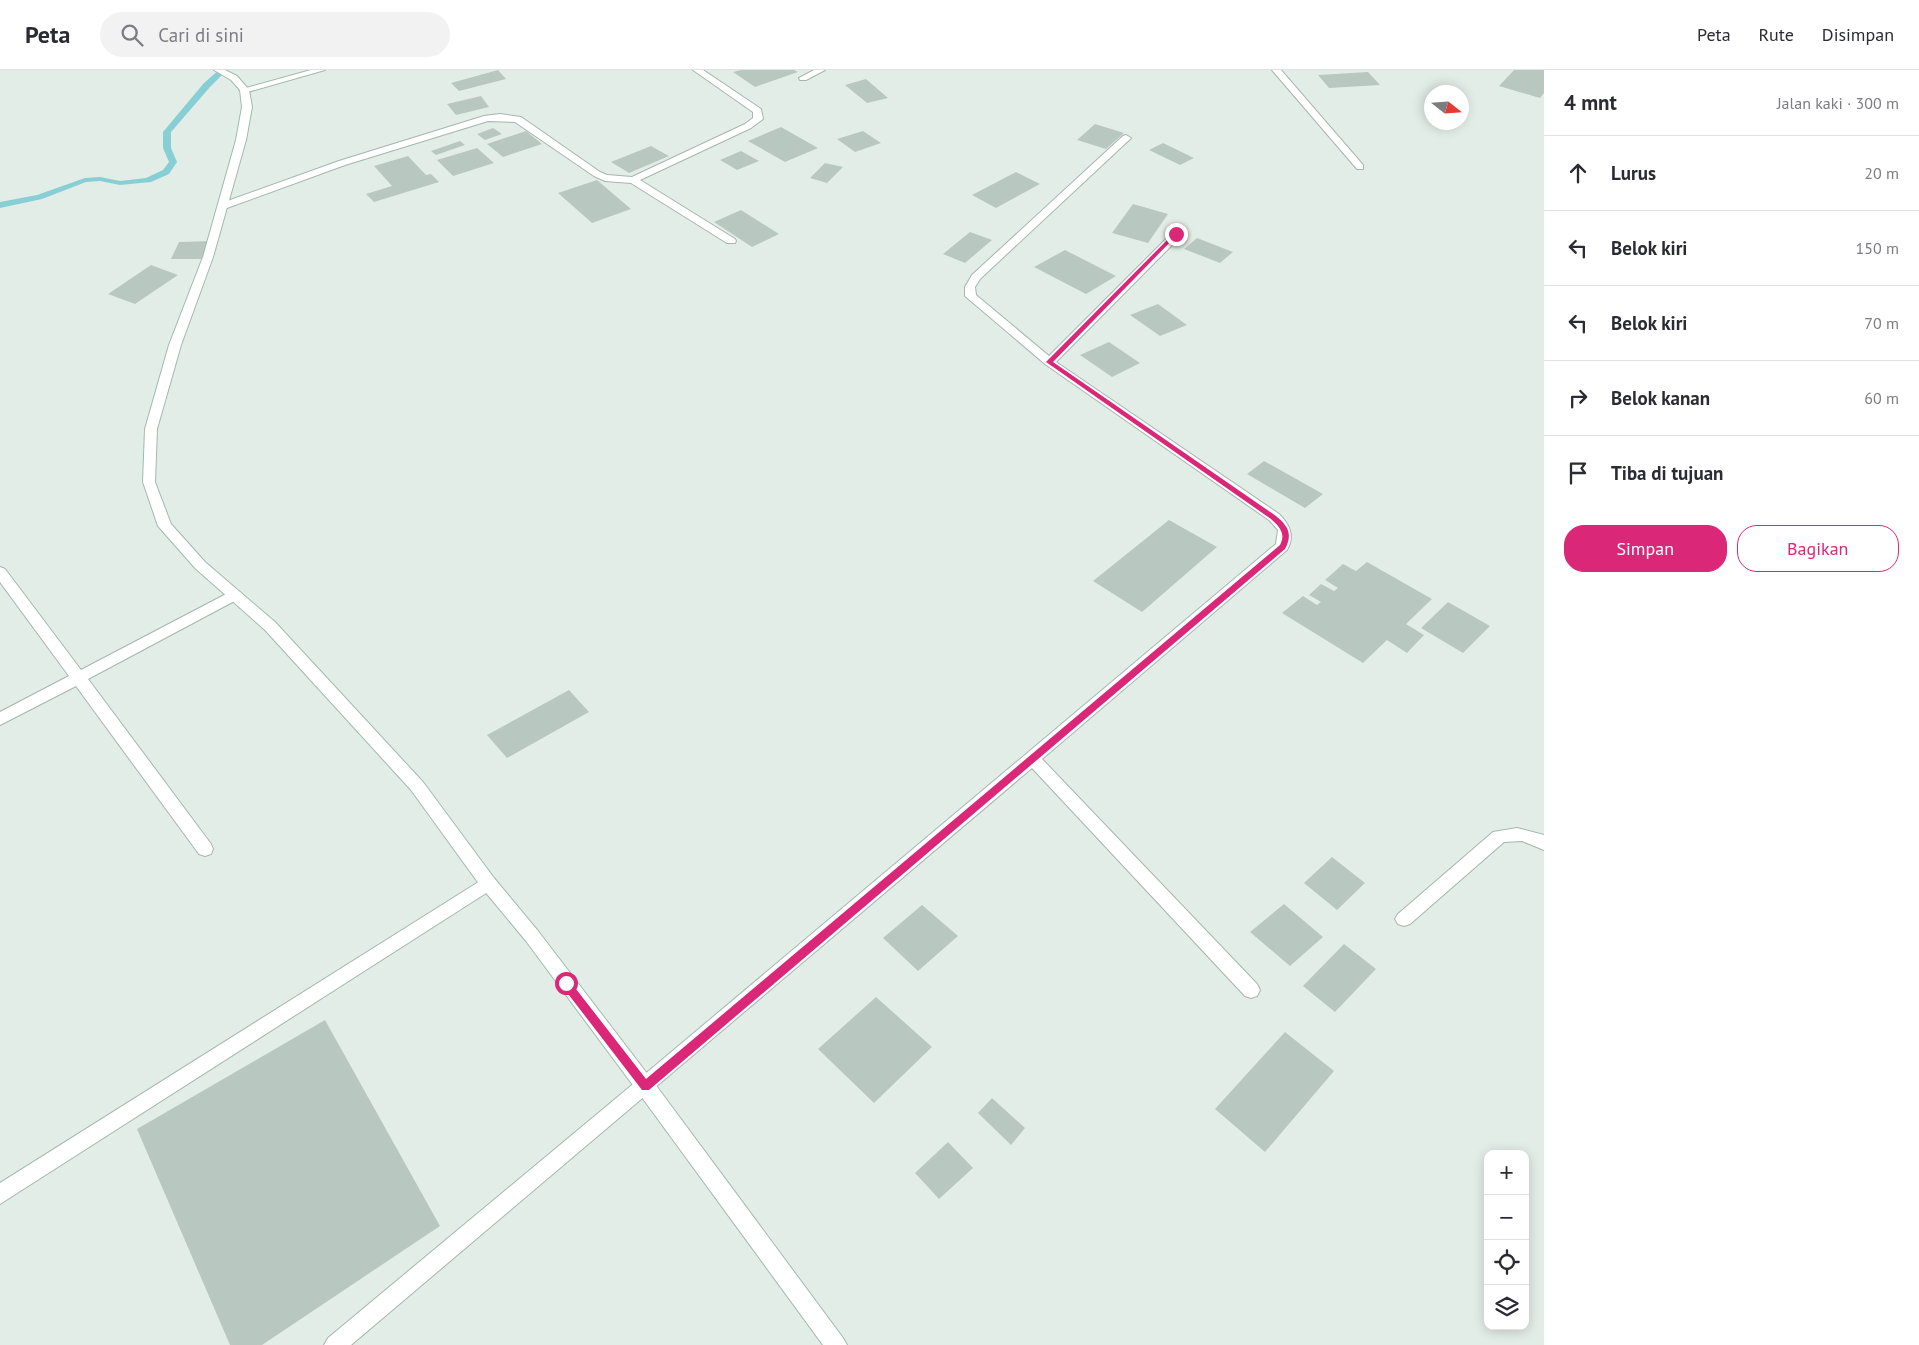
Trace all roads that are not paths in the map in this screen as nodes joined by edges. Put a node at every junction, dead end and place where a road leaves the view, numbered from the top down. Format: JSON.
{"nodes":[{"id":1,"x":321,"y":70,"type":"edge"},
{"id":2,"x":697,"y":70,"type":"edge"},
{"id":3,"x":821,"y":70,"type":"edge"},
{"id":4,"x":1276,"y":70,"type":"edge"},
{"id":5,"x":224,"y":74,"type":"edge"},
{"id":6,"x":803,"y":78,"type":"dead end"},
{"id":7,"x":244,"y":90,"type":"junction"},
{"id":8,"x":1126,"y":138,"type":"dead end"},
{"id":9,"x":1360,"y":167,"type":"dead end"},
{"id":10,"x":633,"y":180,"type":"junction"},
{"id":11,"x":223,"y":206,"type":"junction"},
{"id":12,"x":1176,"y":234,"type":"dead end"},
{"id":13,"x":731,"y":241,"type":"dead end"},
{"id":14,"x":1049,"y":362,"type":"junction"},
{"id":15,"x":0,"y":572,"type":"edge"},
{"id":16,"x":235,"y":595,"type":"junction"},
{"id":17,"x":77,"y":678,"type":"junction"},
{"id":18,"x":0,"y":719,"type":"edge"},
{"id":19,"x":1032,"y":758,"type":"junction"},
{"id":20,"x":1544,"y":843,"type":"edge"},
{"id":21,"x":205,"y":849,"type":"dead end"},
{"id":22,"x":488,"y":883,"type":"junction"},
{"id":23,"x":1404,"y":919,"type":"dead end"},
{"id":24,"x":1250,"y":990,"type":"dead end"},
{"id":25,"x":645,"y":1086,"type":"junction"},
{"id":26,"x":0,"y":1194,"type":"edge"},
{"id":27,"x":335,"y":1345,"type":"edge"},
{"id":28,"x":836,"y":1345,"type":"edge"}],
"edges":[{"from":1,"to":7,"type":"street"},
{"from":2,"to":10,"type":"street"},
{"from":3,"to":6,"type":"street"},
{"from":4,"to":9,"type":"street"},
{"from":5,"to":7,"type":"street"},
{"from":7,"to":11,"type":"street"},
{"from":8,"to":14,"type":"street"},
{"from":10,"to":11,"type":"street"},
{"from":10,"to":13,"type":"street"},
{"from":11,"to":16,"type":"street"},
{"from":12,"to":14,"type":"street"},
{"from":14,"to":19,"type":"street"},
{"from":15,"to":17,"type":"street"},
{"from":16,"to":17,"type":"street"},
{"from":16,"to":22,"type":"street"},
{"from":17,"to":18,"type":"street"},
{"from":17,"to":21,"type":"street"},
{"from":19,"to":24,"type":"street"},
{"from":19,"to":25,"type":"street"},
{"from":20,"to":23,"type":"street"},
{"from":22,"to":25,"type":"street"},
{"from":22,"to":26,"type":"street"},
{"from":25,"to":27,"type":"street"},
{"from":25,"to":28,"type":"street"}]}
